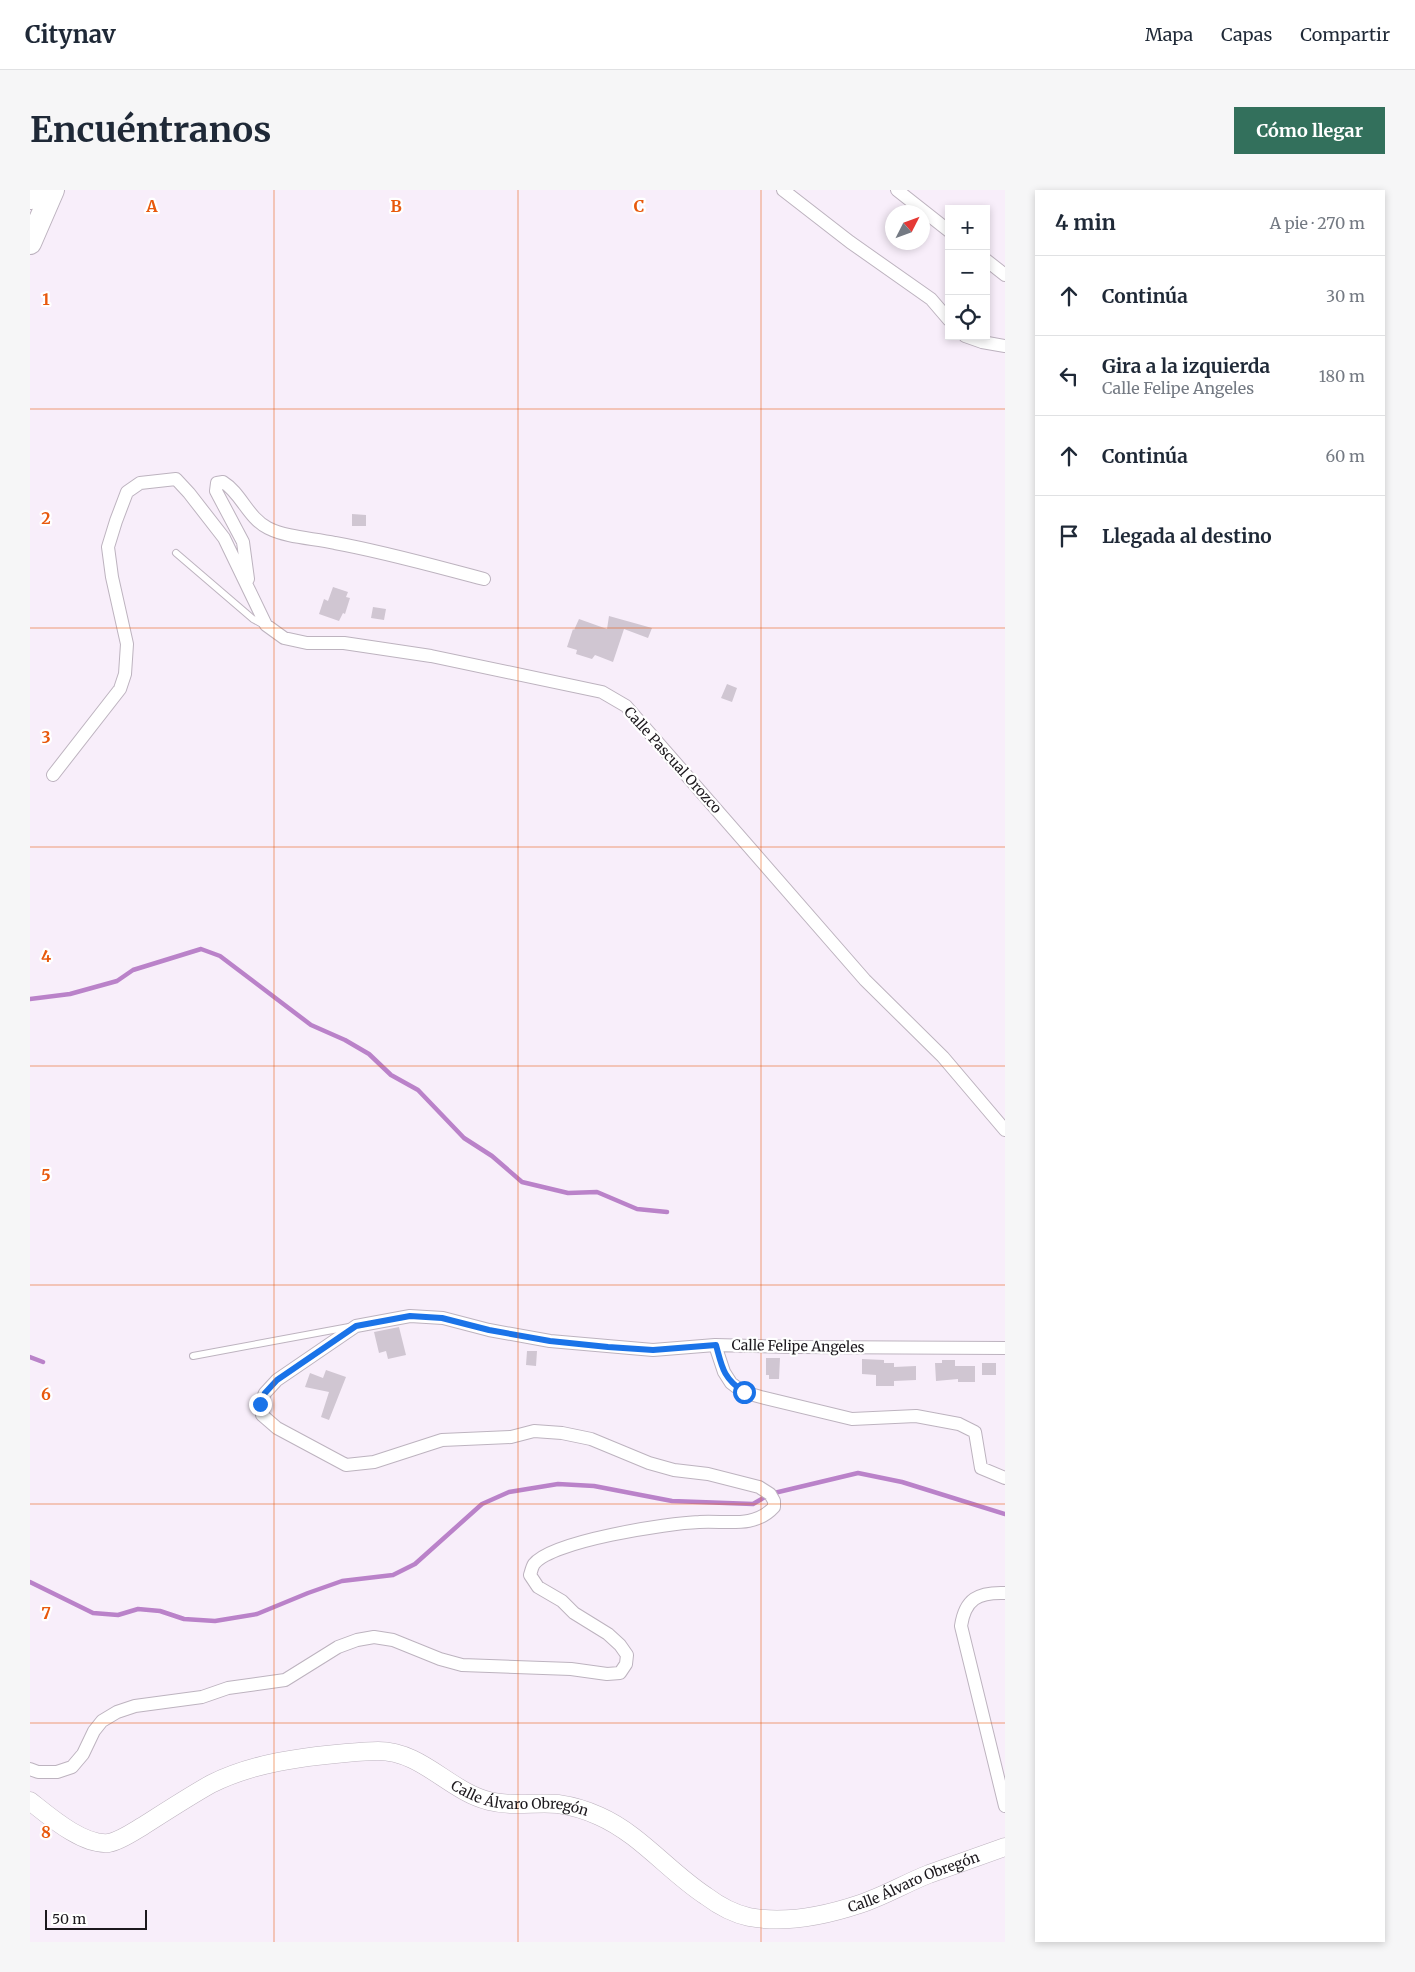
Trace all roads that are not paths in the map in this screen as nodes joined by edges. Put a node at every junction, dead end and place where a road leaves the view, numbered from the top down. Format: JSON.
{"nodes":[{"id":1,"x":34,"y":190,"type":"edge"},
{"id":2,"x":53,"y":190,"type":"edge"},
{"id":3,"x":783,"y":190,"type":"edge"},
{"id":4,"x":897,"y":190,"type":"edge"},
{"id":5,"x":30,"y":198,"type":"edge"},
{"id":6,"x":945,"y":228,"type":"edge"},
{"id":7,"x":30,"y":243,"type":"edge"},
{"id":8,"x":990,"y":263,"type":"edge"},
{"id":9,"x":1005,"y":274,"type":"edge"},
{"id":10,"x":945,"y":315,"type":"edge"},
{"id":11,"x":976,"y":340,"type":"edge"},
{"id":12,"x":1005,"y":346,"type":"edge"},
{"id":13,"x":176,"y":552,"type":"dead end"},
{"id":14,"x":484,"y":579,"type":"dead end"},
{"id":15,"x":249,"y":589,"type":"junction"},
{"id":16,"x":266,"y":625,"type":"junction"},
{"id":17,"x":52,"y":775,"type":"dead end"},
{"id":18,"x":1005,"y":1130,"type":"edge"},
{"id":19,"x":356,"y":1326,"type":"junction"},
{"id":20,"x":716,"y":1345,"type":"junction"},
{"id":21,"x":1005,"y":1348,"type":"edge"},
{"id":22,"x":193,"y":1356,"type":"dead end"},
{"id":23,"x":1005,"y":1478,"type":"edge"},
{"id":24,"x":1005,"y":1593,"type":"edge"},
{"id":25,"x":30,"y":1769,"type":"edge"},
{"id":26,"x":30,"y":1801,"type":"edge"},
{"id":27,"x":1005,"y":1806,"type":"edge"},
{"id":28,"x":1005,"y":1847,"type":"edge"}],
"edges":[{"from":1,"to":5,"type":"highway"},
{"from":2,"to":7,"type":"highway"},
{"from":3,"to":10,"type":"street"},
{"from":4,"to":6,"type":"street"},
{"from":8,"to":9,"type":"street"},
{"from":11,"to":12,"type":"street"},
{"from":13,"to":16,"type":"lane"},
{"from":14,"to":15,"type":"street"},
{"from":15,"to":16,"type":"street"},
{"from":15,"to":17,"type":"street"},
{"from":16,"to":18,"type":"street","name":"Calle Pascual Orozco"},
{"from":19,"to":20,"type":"street","name":"Calle Felipe Angeles"},
{"from":19,"to":22,"type":"lane"},
{"from":19,"to":25,"type":"street"},
{"from":20,"to":21,"type":"street","name":"Calle Felipe Angeles"},
{"from":20,"to":23,"type":"street"},
{"from":24,"to":27,"type":"street"},
{"from":26,"to":28,"type":"main road","name":"Calle Álvaro Obregón"}]}
